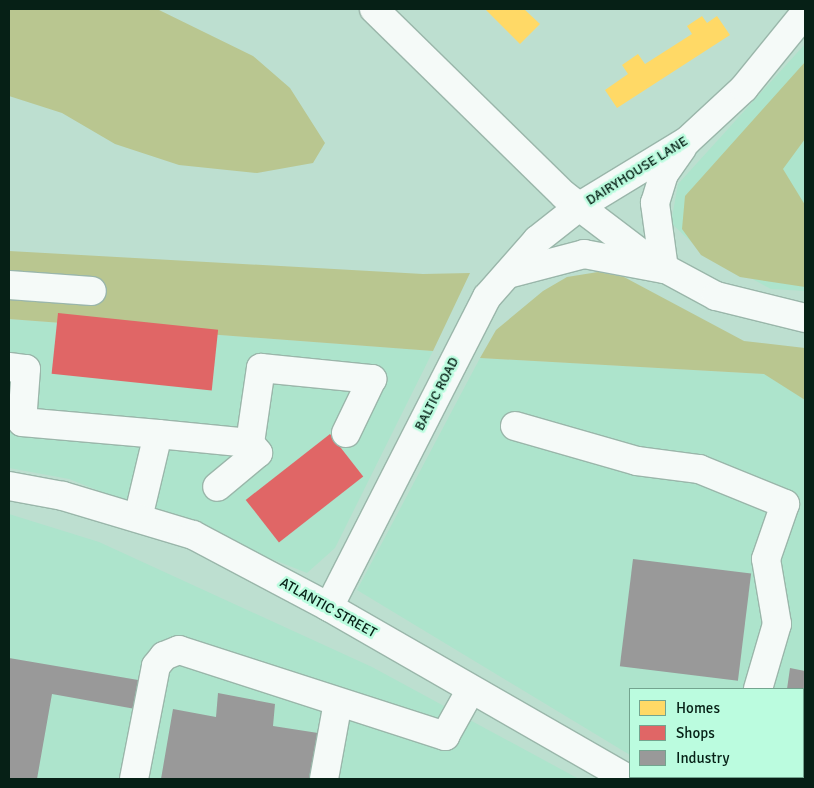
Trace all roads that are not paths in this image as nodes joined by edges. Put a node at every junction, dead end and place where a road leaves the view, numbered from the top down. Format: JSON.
{"nodes":[{"id":1,"x":374,"y":9,"type":"edge"},
{"id":2,"x":805,"y":13,"type":"edge"},
{"id":3,"x":687,"y":141,"type":"junction"},
{"id":4,"x":580,"y":206,"type":"junction"},
{"id":5,"x":664,"y":269,"type":"junction"},
{"id":6,"x":507,"y":275,"type":"junction"},
{"id":7,"x":9,"y":285,"type":"edge"},
{"id":8,"x":92,"y":291,"type":"dead end"},
{"id":9,"x":805,"y":318,"type":"edge"},
{"id":10,"x":9,"y":367,"type":"edge"},
{"id":11,"x":515,"y":426,"type":"dead end"},
{"id":12,"x":346,"y":433,"type":"dead end"},
{"id":13,"x":158,"y":434,"type":"junction"},
{"id":14,"x":250,"y":443,"type":"junction"},
{"id":15,"x":9,"y":486,"type":"edge"},
{"id":16,"x":217,"y":487,"type":"dead end"},
{"id":17,"x":138,"y":518,"type":"junction"},
{"id":18,"x":328,"y":607,"type":"junction"},
{"id":19,"x":758,"y":688,"type":"edge"},
{"id":20,"x":470,"y":691,"type":"junction"},
{"id":21,"x":338,"y":702,"type":"junction"},
{"id":22,"x":134,"y":779,"type":"edge"},
{"id":23,"x":324,"y":779,"type":"edge"},
{"id":24,"x":628,"y":779,"type":"edge"}],
"edges":[{"from":1,"to":4,"type":"street","name":"DAIRYHOUSE LANE"},
{"from":2,"to":3,"type":"street","name":"DAIRYHOUSE LANE"},
{"from":3,"to":4,"type":"street","name":"DAIRYHOUSE LANE"},
{"from":3,"to":5,"type":"street"},
{"from":4,"to":5,"type":"street"},
{"from":4,"to":6,"type":"street","name":"BALTIC ROAD"},
{"from":5,"to":6,"type":"street"},
{"from":5,"to":9,"type":"street"},
{"from":6,"to":18,"type":"street","name":"BALTIC ROAD"},
{"from":7,"to":8,"type":"street"},
{"from":10,"to":13,"type":"street"},
{"from":11,"to":19,"type":"street"},
{"from":12,"to":14,"type":"street"},
{"from":13,"to":14,"type":"street"},
{"from":13,"to":17,"type":"street"},
{"from":14,"to":16,"type":"street"},
{"from":15,"to":17,"type":"street","name":"ATLANTIC STREET"},
{"from":17,"to":18,"type":"street","name":"ATLANTIC STREET"},
{"from":18,"to":20,"type":"street","name":"ATLANTIC STREET"},
{"from":20,"to":21,"type":"street"},
{"from":20,"to":24,"type":"street","name":"ATLANTIC STREET"},
{"from":21,"to":22,"type":"street"},
{"from":21,"to":23,"type":"street"}]}
